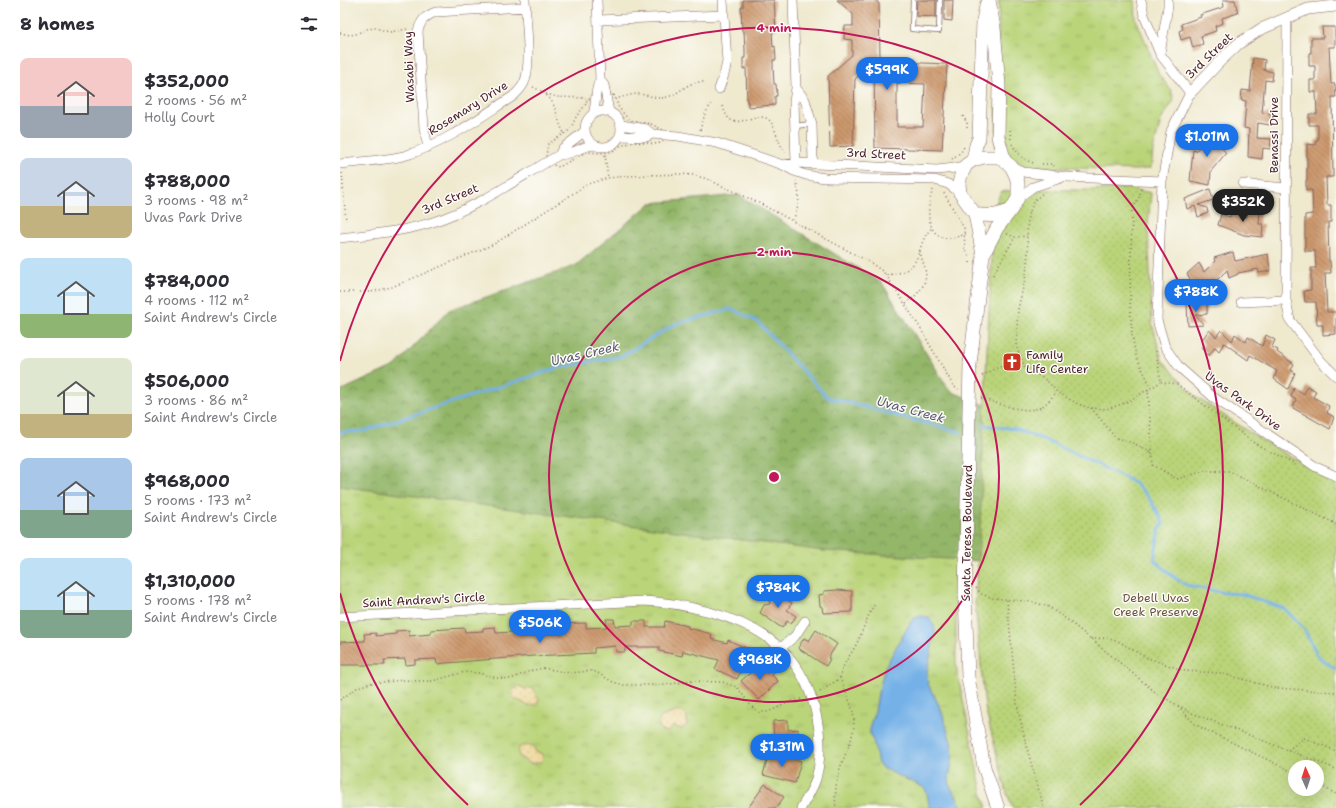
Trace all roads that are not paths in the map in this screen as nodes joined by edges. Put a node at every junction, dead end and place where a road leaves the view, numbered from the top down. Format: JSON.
{"nodes":[{"id":1,"x":597,"y":0,"type":"edge"},
{"id":2,"x":723,"y":0,"type":"edge"},
{"id":3,"x":793,"y":0,"type":"edge"},
{"id":4,"x":913,"y":0,"type":"edge"},
{"id":5,"x":940,"y":0,"type":"edge"},
{"id":6,"x":988,"y":0,"type":"edge"},
{"id":7,"x":1141,"y":0,"type":"edge"},
{"id":8,"x":1168,"y":0,"type":"edge"},
{"id":9,"x":526,"y":4,"type":"edge"},
{"id":10,"x":1336,"y":6,"type":"edge"},
{"id":11,"x":724,"y":15,"type":"junction"},
{"id":12,"x":1287,"y":17,"type":"junction"},
{"id":13,"x":598,"y":20,"type":"junction"},
{"id":14,"x":1160,"y":54,"type":"junction"},
{"id":15,"x":600,"y":80,"type":"junction"},
{"id":16,"x":796,"y":88,"type":"junction"},
{"id":17,"x":719,"y":89,"type":"dead end"},
{"id":18,"x":1190,"y":93,"type":"junction"},
{"id":19,"x":609,"y":112,"type":"junction"},
{"id":20,"x":593,"y":114,"type":"junction"},
{"id":21,"x":812,"y":124,"type":"junction"},
{"id":22,"x":621,"y":125,"type":"junction"},
{"id":23,"x":794,"y":126,"type":"junction"},
{"id":24,"x":585,"y":131,"type":"junction"},
{"id":25,"x":652,"y":134,"type":"junction"},
{"id":26,"x":620,"y":136,"type":"junction"},
{"id":27,"x":594,"y":145,"type":"junction"},
{"id":28,"x":428,"y":147,"type":"junction"},
{"id":29,"x":559,"y":155,"type":"junction"},
{"id":30,"x":970,"y":162,"type":"junction"},
{"id":31,"x":796,"y":163,"type":"junction"},
{"id":32,"x":813,"y":164,"type":"junction"},
{"id":33,"x":1008,"y":164,"type":"junction"},
{"id":34,"x":784,"y":165,"type":"junction"},
{"id":35,"x":341,"y":168,"type":"edge"},
{"id":36,"x":1067,"y":177,"type":"junction"},
{"id":37,"x":1162,"y":181,"type":"junction"},
{"id":38,"x":1243,"y":184,"type":"dead end"},
{"id":39,"x":1286,"y":188,"type":"junction"},
{"id":40,"x":960,"y":193,"type":"junction"},
{"id":41,"x":1018,"y":198,"type":"junction"},
{"id":42,"x":1011,"y":210,"type":"junction"},
{"id":43,"x":974,"y":214,"type":"junction"},
{"id":44,"x":340,"y":238,"type":"edge"},
{"id":45,"x":983,"y":255,"type":"junction"},
{"id":46,"x":1286,"y":300,"type":"junction"},
{"id":47,"x":1241,"y":302,"type":"dead end"},
{"id":48,"x":1336,"y":376,"type":"edge"},
{"id":49,"x":1336,"y":476,"type":"edge"},
{"id":50,"x":340,"y":617,"type":"edge"},
{"id":51,"x":805,"y":621,"type":"dead end"},
{"id":52,"x":781,"y":648,"type":"junction"},
{"id":53,"x":801,"y":808,"type":"edge"},
{"id":54,"x":998,"y":808,"type":"edge"}],
"edges":[{"from":1,"to":13,"type":"street"},
{"from":2,"to":11,"type":"street"},
{"from":3,"to":16,"type":"street"},
{"from":4,"to":5,"type":"lane"},
{"from":6,"to":30,"type":"main road"},
{"from":6,"to":33,"type":"main road"},
{"from":7,"to":14,"type":"street"},
{"from":8,"to":14,"type":"street"},
{"from":9,"to":28,"type":"street","name":"Rosemary Drive"},
{"from":9,"to":28,"type":"street","name":"Wasabi Way"},
{"from":10,"to":12,"type":"street","name":"3rd Street"},
{"from":11,"to":13,"type":"street"},
{"from":11,"to":17,"type":"street"},
{"from":12,"to":18,"type":"street","name":"3rd Street"},
{"from":12,"to":39,"type":"street","name":"Benassi Drive"},
{"from":13,"to":15,"type":"street"},
{"from":14,"to":18,"type":"street"},
{"from":15,"to":19,"type":"street"},
{"from":15,"to":20,"type":"street"},
{"from":16,"to":21,"type":"street"},
{"from":16,"to":23,"type":"street"},
{"from":18,"to":37,"type":"street","name":"Uvas Park Drive"},
{"from":19,"to":20,"type":"street"},
{"from":19,"to":22,"type":"street"},
{"from":20,"to":24,"type":"street"},
{"from":21,"to":23,"type":"lane"},
{"from":21,"to":32,"type":"street"},
{"from":22,"to":25,"type":"street","name":"3rd Street"},
{"from":22,"to":26,"type":"street"},
{"from":23,"to":31,"type":"street"},
{"from":24,"to":27,"type":"street"},
{"from":24,"to":29,"type":"street","name":"3rd Street"},
{"from":25,"to":26,"type":"street","name":"3rd Street"},
{"from":25,"to":34,"type":"street","name":"3rd Street"},
{"from":26,"to":27,"type":"street"},
{"from":27,"to":29,"type":"street","name":"3rd Street"},
{"from":28,"to":35,"type":"street","name":"Rosemary Drive"},
{"from":29,"to":44,"type":"street","name":"3rd Street"},
{"from":30,"to":32,"type":"street","name":"3rd Street"},
{"from":30,"to":33,"type":"main road"},
{"from":30,"to":40,"type":"main road"},
{"from":31,"to":32,"type":"street","name":"3rd Street"},
{"from":31,"to":34,"type":"street","name":"3rd Street"},
{"from":33,"to":36,"type":"street"},
{"from":33,"to":41,"type":"main road"},
{"from":34,"to":40,"type":"street","name":"3rd Street"},
{"from":36,"to":37,"type":"street"},
{"from":36,"to":41,"type":"street"},
{"from":37,"to":49,"type":"street","name":"Uvas Park Drive"},
{"from":38,"to":39,"type":"street"},
{"from":39,"to":46,"type":"street","name":"Benassi Drive"},
{"from":40,"to":43,"type":"main road"},
{"from":41,"to":42,"type":"main road"},
{"from":42,"to":43,"type":"main road"},
{"from":42,"to":45,"type":"main road","name":"Santa Teresa Boulevard"},
{"from":43,"to":45,"type":"main road","name":"Santa Teresa Boulevard"},
{"from":45,"to":54,"type":"main road","name":"Santa Teresa Boulevard","bridge":true},
{"from":46,"to":47,"type":"street"},
{"from":46,"to":48,"type":"street","name":"Benassi Drive"},
{"from":50,"to":52,"type":"street","name":"Saint Andrew's Circle"},
{"from":51,"to":52,"type":"street"},
{"from":52,"to":53,"type":"street","name":"Saint Andrew's Circle"}]}
